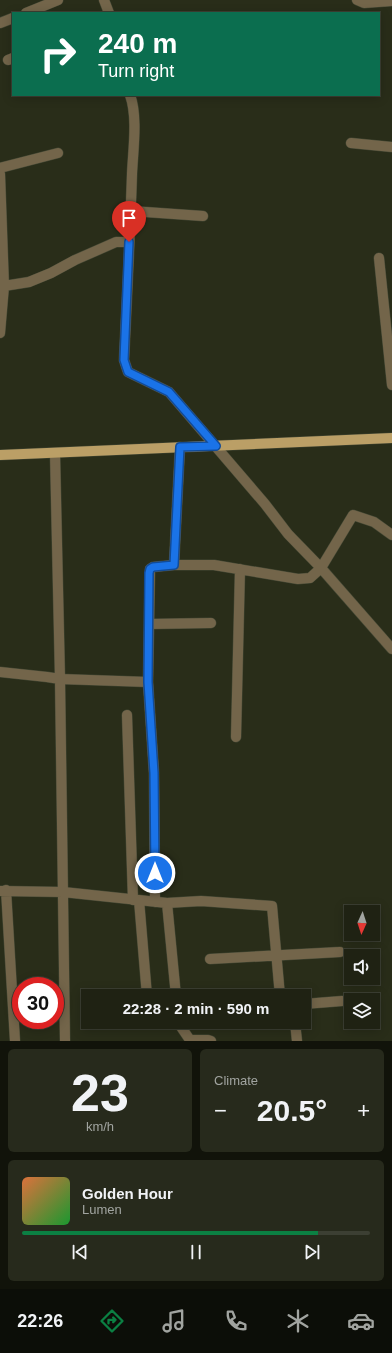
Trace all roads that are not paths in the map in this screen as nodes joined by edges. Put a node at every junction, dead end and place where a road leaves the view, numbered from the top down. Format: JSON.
{"nodes":[{"id":1,"x":58,"y":0,"type":"edge"},
{"id":2,"x":104,"y":0,"type":"edge"},
{"id":3,"x":357,"y":0,"type":"edge"},
{"id":4,"x":392,"y":1,"type":"edge"},
{"id":5,"x":28,"y":12,"type":"edge"},
{"id":6,"x":109,"y":12,"type":"edge"},
{"id":7,"x":12,"y":18,"type":"edge"},
{"id":8,"x":0,"y":23,"type":"edge"},
{"id":9,"x":130,"y":96,"type":"edge"},
{"id":10,"x":351,"y":143,"type":"dead end"},
{"id":11,"x":392,"y":147,"type":"edge"},
{"id":12,"x":58,"y":153,"type":"dead end"},
{"id":13,"x":0,"y":168,"type":"edge"},
{"id":14,"x":0,"y":174,"type":"edge"},
{"id":15,"x":131,"y":211,"type":"junction"},
{"id":16,"x":203,"y":216,"type":"dead end"},
{"id":17,"x":129,"y":242,"type":"junction"},
{"id":18,"x":379,"y":258,"type":"dead end"},
{"id":19,"x":2,"y":284,"type":"edge"},
{"id":20,"x":0,"y":333,"type":"edge"},
{"id":21,"x":392,"y":385,"type":"edge"},
{"id":22,"x":392,"y":438,"type":"edge"},
{"id":23,"x":216,"y":446,"type":"junction"},
{"id":24,"x":180,"y":447,"type":"junction"},
{"id":25,"x":55,"y":453,"type":"junction"},
{"id":26,"x":0,"y":455,"type":"edge"},
{"id":27,"x":392,"y":535,"type":"edge"},
{"id":28,"x":174,"y":565,"type":"junction"},
{"id":29,"x":321,"y":568,"type":"junction"},
{"id":30,"x":240,"y":569,"type":"junction"},
{"id":31,"x":211,"y":623,"type":"dead end"},
{"id":32,"x":149,"y":624,"type":"junction"},
{"id":33,"x":392,"y":650,"type":"edge"},
{"id":34,"x":0,"y":672,"type":"edge"},
{"id":35,"x":60,"y":679,"type":"junction"},
{"id":36,"x":148,"y":682,"type":"junction"},
{"id":37,"x":127,"y":716,"type":"dead end"},
{"id":38,"x":236,"y":737,"type":"dead end"},
{"id":39,"x":3,"y":890,"type":"edge"},
{"id":40,"x":63,"y":892,"type":"junction"},
{"id":41,"x":136,"y":900,"type":"junction"},
{"id":42,"x":155,"y":902,"type":"junction"},
{"id":43,"x":167,"y":903,"type":"junction"},
{"id":44,"x":340,"y":952,"type":"dead end"},
{"id":45,"x":276,"y":955,"type":"junction"},
{"id":46,"x":210,"y":959,"type":"dead end"},
{"id":47,"x":146,"y":989,"type":"edge"},
{"id":48,"x":175,"y":989,"type":"edge"},
{"id":49,"x":279,"y":989,"type":"edge"},
{"id":50,"x":342,"y":1001,"type":"dead end"},
{"id":51,"x":311,"y":1003,"type":"edge"},
{"id":52,"x":182,"y":1029,"type":"edge"},
{"id":53,"x":296,"y":1029,"type":"edge"},
{"id":54,"x":15,"y":1041,"type":"edge"},
{"id":55,"x":65,"y":1041,"type":"edge"},
{"id":56,"x":211,"y":1041,"type":"edge"},
{"id":57,"x":297,"y":1041,"type":"edge"}],
"edges":[{"from":1,"to":5,"type":"street"},
{"from":2,"to":6,"type":"street"},
{"from":3,"to":4,"type":"street"},
{"from":7,"to":8,"type":"street"},
{"from":9,"to":15,"type":"street"},
{"from":10,"to":11,"type":"street"},
{"from":12,"to":13,"type":"street"},
{"from":14,"to":19,"type":"street"},
{"from":15,"to":16,"type":"street"},
{"from":15,"to":17,"type":"street"},
{"from":17,"to":19,"type":"street"},
{"from":17,"to":23,"type":"street"},
{"from":18,"to":21,"type":"street"},
{"from":19,"to":20,"type":"street"},
{"from":22,"to":23,"type":"main road"},
{"from":23,"to":24,"type":"main road"},
{"from":23,"to":29,"type":"street"},
{"from":24,"to":25,"type":"main road"},
{"from":24,"to":28,"type":"street"},
{"from":25,"to":26,"type":"main road"},
{"from":25,"to":35,"type":"street"},
{"from":27,"to":29,"type":"street"},
{"from":28,"to":30,"type":"street"},
{"from":28,"to":32,"type":"street"},
{"from":29,"to":30,"type":"street"},
{"from":29,"to":33,"type":"street"},
{"from":30,"to":38,"type":"street"},
{"from":31,"to":32,"type":"street"},
{"from":32,"to":36,"type":"street"},
{"from":34,"to":35,"type":"street"},
{"from":35,"to":36,"type":"street"},
{"from":35,"to":40,"type":"street"},
{"from":36,"to":42,"type":"street"},
{"from":37,"to":41,"type":"street"},
{"from":39,"to":40,"type":"street"},
{"from":39,"to":54,"type":"street"},
{"from":40,"to":41,"type":"street"},
{"from":40,"to":55,"type":"street"},
{"from":41,"to":42,"type":"street"},
{"from":41,"to":47,"type":"street"},
{"from":42,"to":43,"type":"street"},
{"from":43,"to":45,"type":"street"},
{"from":43,"to":48,"type":"street"},
{"from":44,"to":45,"type":"street"},
{"from":45,"to":46,"type":"street"},
{"from":45,"to":49,"type":"street"},
{"from":50,"to":51,"type":"street"},
{"from":52,"to":56,"type":"street"},
{"from":53,"to":57,"type":"street"}]}
